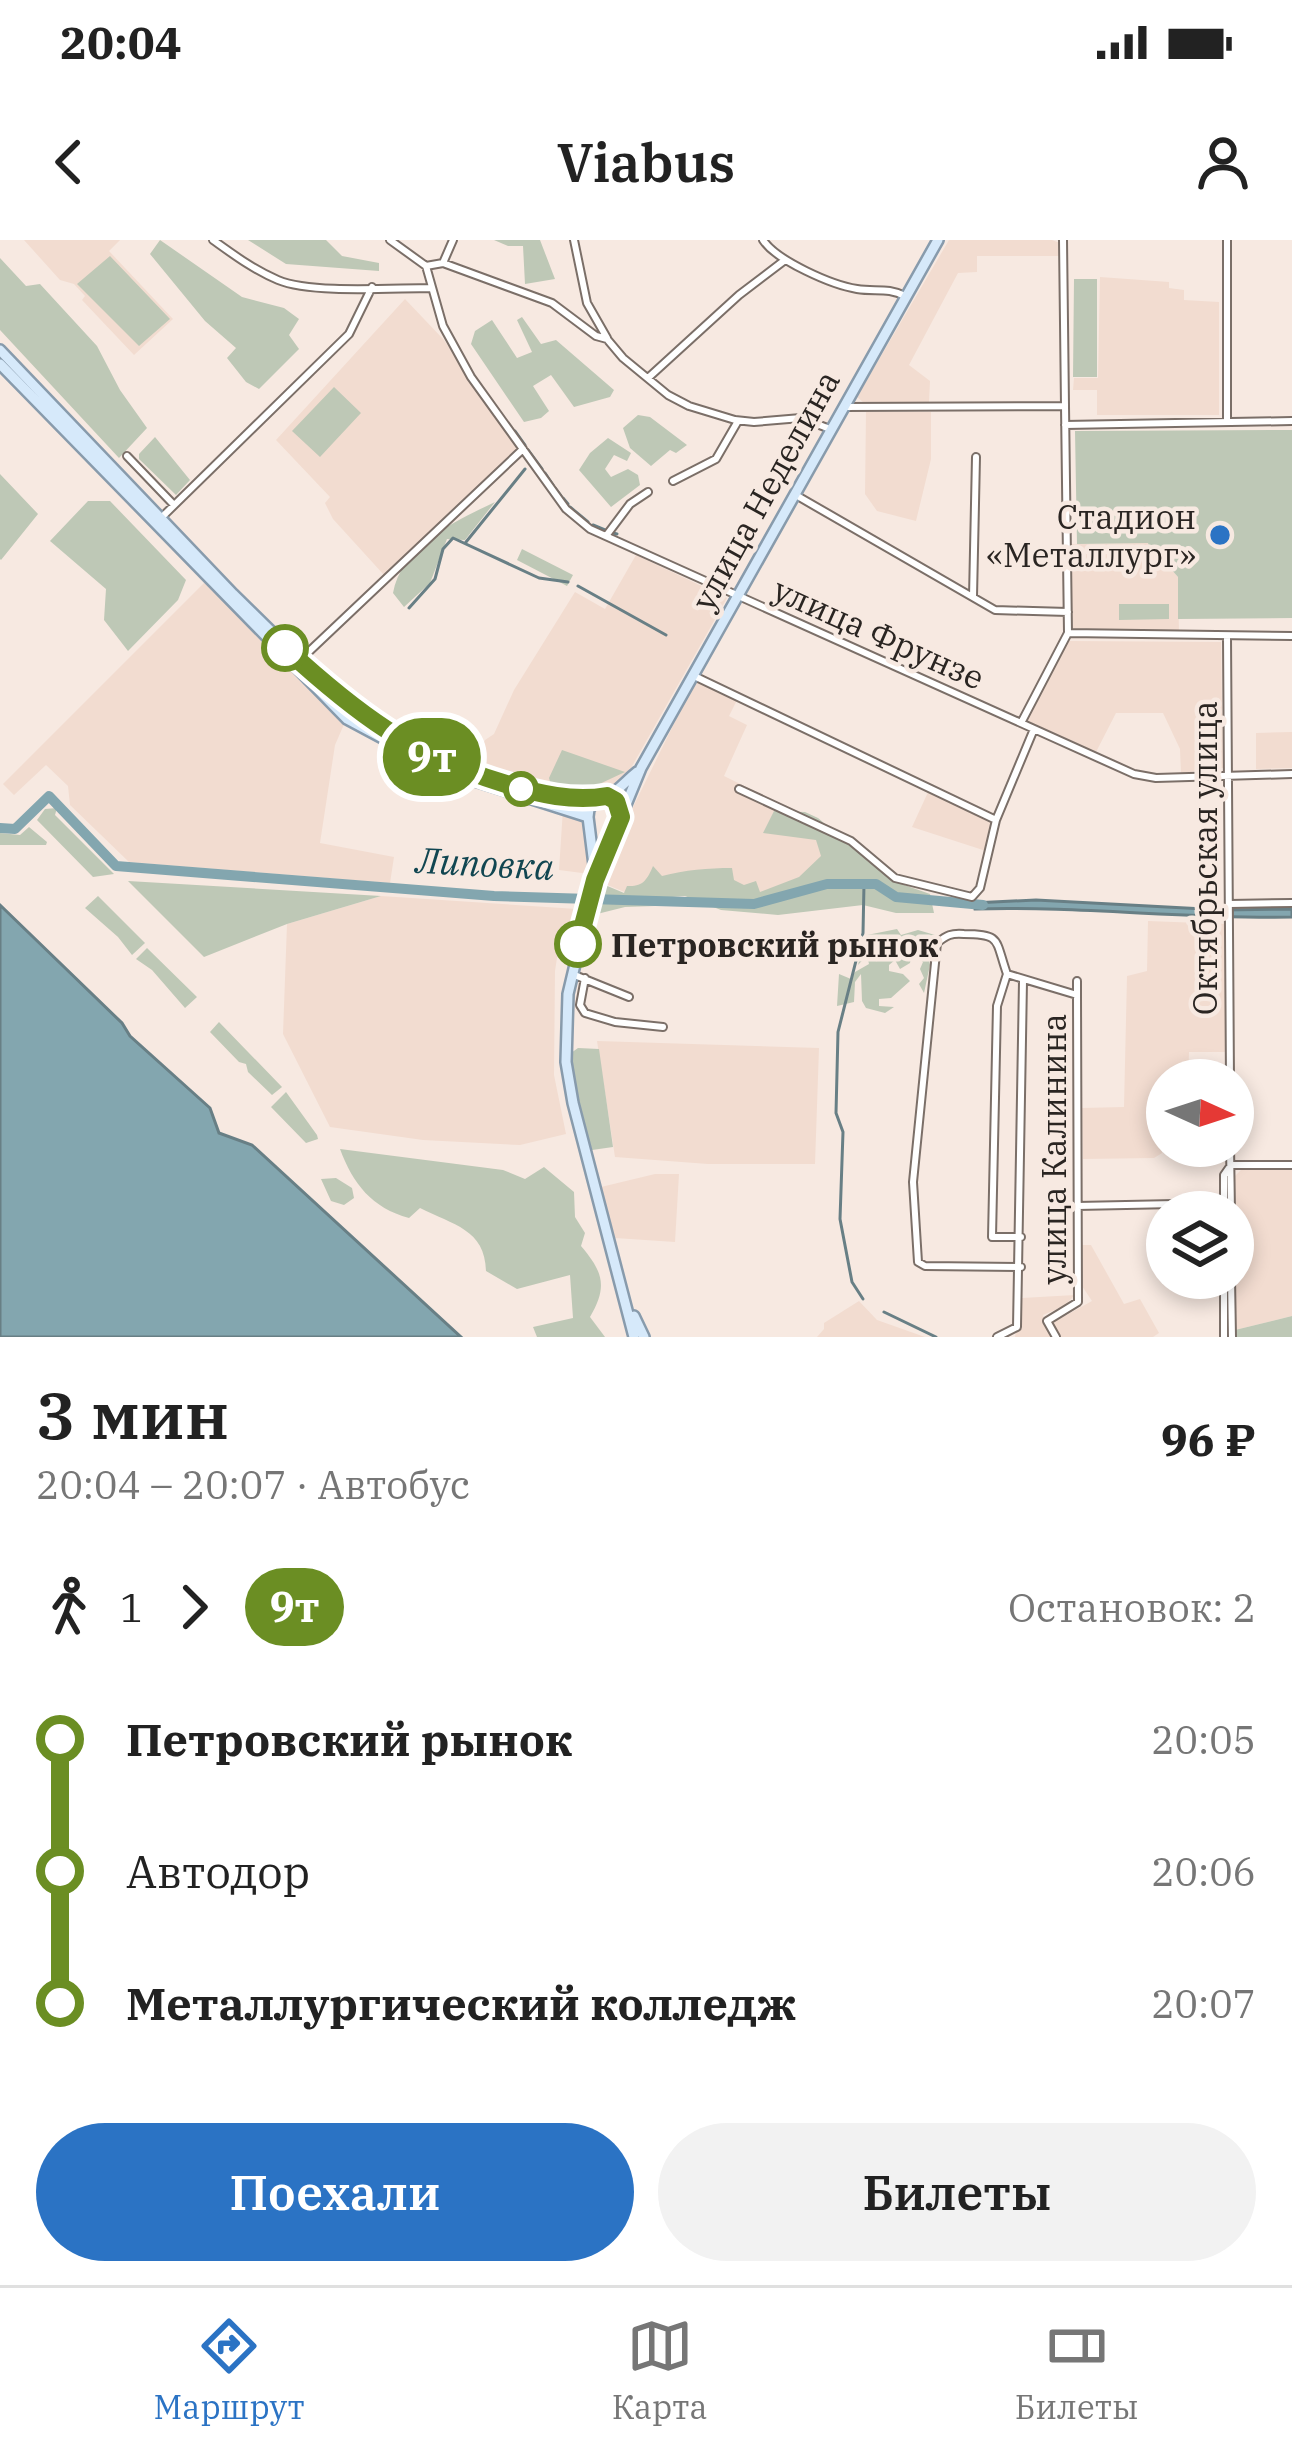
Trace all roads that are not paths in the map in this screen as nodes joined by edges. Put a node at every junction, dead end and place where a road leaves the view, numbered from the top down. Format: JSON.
{"nodes":[{"id":1,"x":213,"y":240,"type":"edge"},
{"id":2,"x":390,"y":240,"type":"edge"},
{"id":3,"x":453,"y":240,"type":"edge"},
{"id":4,"x":574,"y":240,"type":"edge"},
{"id":5,"x":763,"y":240,"type":"edge"},
{"id":6,"x":938,"y":240,"type":"edge"},
{"id":7,"x":1063,"y":240,"type":"edge"},
{"id":8,"x":1227,"y":240,"type":"edge"},
{"id":9,"x":784,"y":260,"type":"junction"},
{"id":10,"x":443,"y":263,"type":"junction"},
{"id":11,"x":426,"y":266,"type":"junction"},
{"id":12,"x":372,"y":287,"type":"junction"},
{"id":13,"x":431,"y":288,"type":"junction"},
{"id":14,"x":904,"y":296,"type":"junction"},
{"id":15,"x":608,"y":339,"type":"junction"},
{"id":16,"x":0,"y":350,"type":"edge"},
{"id":17,"x":0,"y":364,"type":"edge"},
{"id":18,"x":648,"y":378,"type":"junction"},
{"id":19,"x":1065,"y":406,"type":"junction"},
{"id":20,"x":842,"y":407,"type":"junction"},
{"id":21,"x":738,"y":421,"type":"junction"},
{"id":22,"x":1227,"y":422,"type":"junction"},
{"id":23,"x":1292,"y":422,"type":"edge"},
{"id":24,"x":1065,"y":424,"type":"junction"},
{"id":25,"x":830,"y":429,"type":"junction"},
{"id":26,"x":523,"y":449,"type":"junction"},
{"id":27,"x":128,"y":456,"type":"dead end"},
{"id":28,"x":976,"y":458,"type":"dead end"},
{"id":29,"x":673,"y":481,"type":"dead end"},
{"id":30,"x":648,"y":492,"type":"dead end"},
{"id":31,"x":794,"y":494,"type":"junction"},
{"id":32,"x":174,"y":505,"type":"junction"},
{"id":33,"x":148,"y":518,"type":"junction"},
{"id":34,"x":160,"y":519,"type":"junction"},
{"id":35,"x":606,"y":536,"type":"junction"},
{"id":36,"x":736,"y":595,"type":"junction"},
{"id":37,"x":972,"y":598,"type":"junction"},
{"id":38,"x":1068,"y":612,"type":"junction"},
{"id":39,"x":1068,"y":633,"type":"junction"},
{"id":40,"x":1292,"y":636,"type":"edge"},
{"id":41,"x":1227,"y":637,"type":"junction"},
{"id":42,"x":299,"y":661,"type":"junction"},
{"id":43,"x":692,"y":675,"type":"junction"},
{"id":44,"x":1021,"y":723,"type":"junction"},
{"id":45,"x":1034,"y":728,"type":"junction"},
{"id":46,"x":641,"y":768,"type":"junction"},
{"id":47,"x":1292,"y":774,"type":"edge"},
{"id":48,"x":1228,"y":776,"type":"junction"},
{"id":49,"x":739,"y":789,"type":"dead end"},
{"id":50,"x":603,"y":797,"type":"junction"},
{"id":51,"x":590,"y":820,"type":"junction"},
{"id":52,"x":996,"y":820,"type":"junction"},
{"id":53,"x":619,"y":821,"type":"junction"},
{"id":54,"x":596,"y":879,"type":"junction"},
{"id":55,"x":1292,"y":903,"type":"edge"},
{"id":56,"x":1229,"y":905,"type":"junction"},
{"id":57,"x":572,"y":974,"type":"junction"},
{"id":58,"x":1007,"y":974,"type":"junction"},
{"id":59,"x":1022,"y":977,"type":"junction"},
{"id":60,"x":585,"y":978,"type":"junction"},
{"id":61,"x":1078,"y":981,"type":"dead end"},
{"id":62,"x":1077,"y":994,"type":"junction"},
{"id":63,"x":629,"y":997,"type":"dead end"},
{"id":64,"x":663,"y":1027,"type":"dead end"},
{"id":65,"x":1230,"y":1059,"type":"edge"},
{"id":66,"x":1254,"y":1165,"type":"edge"},
{"id":67,"x":1292,"y":1165,"type":"edge"},
{"id":68,"x":1077,"y":1206,"type":"junction"},
{"id":69,"x":1146,"y":1207,"type":"edge"},
{"id":70,"x":1021,"y":1237,"type":"junction"},
{"id":71,"x":1021,"y":1267,"type":"junction"},
{"id":72,"x":624,"y":1295,"type":"junction"},
{"id":73,"x":1227,"y":1299,"type":"edge"},
{"id":74,"x":634,"y":1337,"type":"edge"},
{"id":75,"x":644,"y":1337,"type":"edge"},
{"id":76,"x":997,"y":1337,"type":"edge"},
{"id":77,"x":1056,"y":1337,"type":"edge"},
{"id":78,"x":1228,"y":1337,"type":"edge"}],
"edges":[{"from":1,"to":12,"type":"street"},
{"from":2,"to":11,"type":"street"},
{"from":3,"to":10,"type":"street"},
{"from":4,"to":15,"type":"street"},
{"from":5,"to":9,"type":"street"},
{"from":6,"to":14,"type":"main road","name":"улица Неделина"},
{"from":7,"to":19,"type":"street"},
{"from":8,"to":22,"type":"street"},
{"from":9,"to":14,"type":"street"},
{"from":9,"to":18,"type":"street"},
{"from":10,"to":11,"type":"street"},
{"from":10,"to":15,"type":"street"},
{"from":11,"to":13,"type":"street","name":"улица Фрунзе"},
{"from":12,"to":13,"type":"street"},
{"from":12,"to":32,"type":"street"},
{"from":13,"to":26,"type":"street","name":"улица Фрунзе"},
{"from":14,"to":20,"type":"main road","name":"улица Неделина"},
{"from":15,"to":18,"type":"street"},
{"from":16,"to":34,"type":"main road"},
{"from":17,"to":33,"type":"main road"},
{"from":18,"to":21,"type":"street"},
{"from":19,"to":20,"type":"street"},
{"from":19,"to":24,"type":"street"},
{"from":20,"to":25,"type":"main road","name":"улица Неделина"},
{"from":21,"to":25,"type":"street"},
{"from":21,"to":29,"type":"street"},
{"from":22,"to":23,"type":"street"},
{"from":22,"to":24,"type":"street"},
{"from":24,"to":38,"type":"street"},
{"from":25,"to":31,"type":"main road","name":"улица Неделина"},
{"from":26,"to":35,"type":"street","name":"улица Фрунзе"},
{"from":26,"to":42,"type":"street"},
{"from":27,"to":32,"type":"street"},
{"from":28,"to":37,"type":"street"},
{"from":30,"to":35,"type":"street"},
{"from":31,"to":36,"type":"main road","name":"улица Неделина"},
{"from":31,"to":37,"type":"street"},
{"from":32,"to":34,"type":"street"},
{"from":33,"to":34,"type":"main road"},
{"from":33,"to":51,"type":"main road"},
{"from":34,"to":42,"type":"main road"},
{"from":35,"to":36,"type":"street","name":"улица Фрунзе"},
{"from":36,"to":43,"type":"main road","name":"улица Неделина"},
{"from":36,"to":44,"type":"street","name":"улица Фрунзе"},
{"from":37,"to":38,"type":"street"},
{"from":38,"to":39,"type":"street"},
{"from":39,"to":41,"type":"street"},
{"from":39,"to":44,"type":"street"},
{"from":40,"to":41,"type":"street"},
{"from":41,"to":48,"type":"street","name":"Октябрьская улица"},
{"from":42,"to":50,"type":"main road"},
{"from":43,"to":46,"type":"main road","name":"улица Неделина"},
{"from":43,"to":52,"type":"street"},
{"from":44,"to":45,"type":"street","name":"улица Фрунзе"},
{"from":45,"to":48,"type":"street","name":"улица Фрунзе"},
{"from":45,"to":52,"type":"street"},
{"from":46,"to":50,"type":"main road"},
{"from":46,"to":53,"type":"main road","name":"улица Неделина"},
{"from":47,"to":48,"type":"street","name":"улица Фрунзе"},
{"from":48,"to":56,"type":"street","name":"Октябрьская улица"},
{"from":49,"to":52,"type":"street"},
{"from":50,"to":51,"type":"main road"},
{"from":50,"to":53,"type":"main road"},
{"from":51,"to":53,"type":"main road"},
{"from":51,"to":54,"type":"main road"},
{"from":53,"to":54,"type":"main road","name":"улица Неделина"},
{"from":54,"to":57,"type":"main road"},
{"from":55,"to":56,"type":"street"},
{"from":56,"to":65,"type":"street","name":"Октябрьская улица"},
{"from":57,"to":60,"type":"street"},
{"from":57,"to":72,"type":"main road"},
{"from":58,"to":59,"type":"street","name":"улица Калинина"},
{"from":58,"to":70,"type":"street"},
{"from":58,"to":71,"type":"street","name":"улица Калинина"},
{"from":59,"to":62,"type":"street","name":"улица Калинина"},
{"from":59,"to":70,"type":"street"},
{"from":60,"to":63,"type":"street"},
{"from":60,"to":64,"type":"street"},
{"from":61,"to":62,"type":"street","name":"улица Калинина"},
{"from":62,"to":68,"type":"street","name":"улица Калинина"},
{"from":66,"to":67,"type":"street"},
{"from":68,"to":69,"type":"street"},
{"from":68,"to":77,"type":"street","name":"улица Калинина"},
{"from":70,"to":71,"type":"street"},
{"from":71,"to":76,"type":"street"},
{"from":72,"to":74,"type":"main road"},
{"from":72,"to":75,"type":"main road"},
{"from":73,"to":78,"type":"street"}]}
